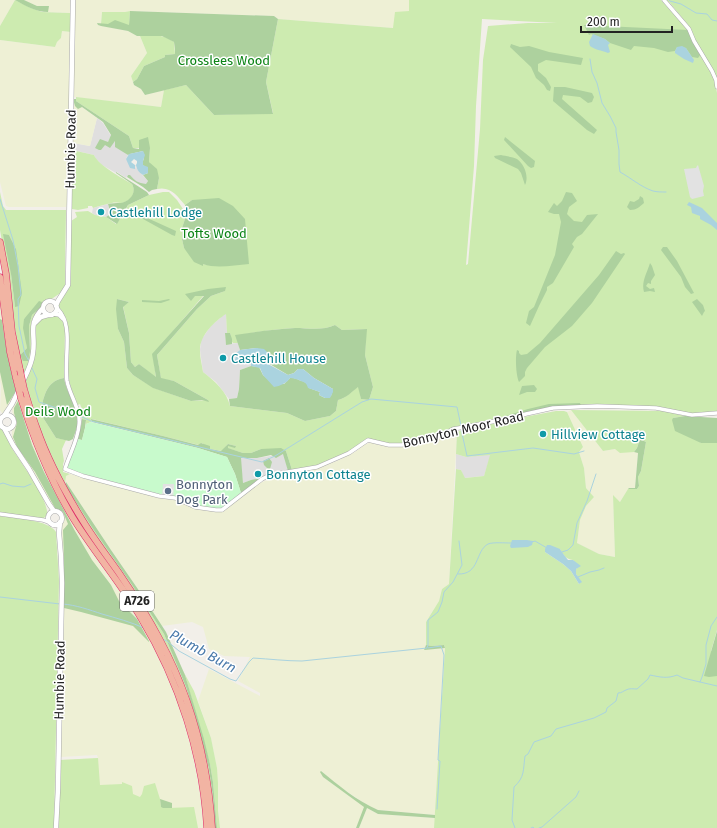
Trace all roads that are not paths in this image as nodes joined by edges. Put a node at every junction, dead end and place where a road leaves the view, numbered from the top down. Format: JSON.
{"nodes":[{"id":1,"x":73,"y":0,"type":"edge"},
{"id":2,"x":664,"y":0,"type":"edge"},
{"id":3,"x":717,"y":87,"type":"edge"},
{"id":4,"x":0,"y":242,"type":"edge"},
{"id":5,"x":0,"y":277,"type":"edge"},
{"id":6,"x":61,"y":296,"type":"junction"},
{"id":7,"x":51,"y":302,"type":"junction"},
{"id":8,"x":56,"y":307,"type":"junction"},
{"id":9,"x":43,"y":308,"type":"junction"},
{"id":10,"x":54,"y":314,"type":"junction"},
{"id":11,"x":48,"y":315,"type":"junction"},
{"id":12,"x":66,"y":323,"type":"junction"},
{"id":13,"x":34,"y":324,"type":"junction"},
{"id":14,"x":12,"y":404,"type":"junction"},
{"id":15,"x":717,"y":413,"type":"edge"},
{"id":16,"x":4,"y":416,"type":"junction"},
{"id":17,"x":14,"y":419,"type":"junction"},
{"id":18,"x":13,"y":426,"type":"junction"},
{"id":19,"x":4,"y":428,"type":"junction"},
{"id":20,"x":11,"y":440,"type":"junction"},
{"id":21,"x":49,"y":504,"type":"junction"},
{"id":22,"x":54,"y":511,"type":"junction"},
{"id":23,"x":0,"y":514,"type":"edge"},
{"id":24,"x":48,"y":520,"type":"junction"},
{"id":25,"x":60,"y":522,"type":"junction"},
{"id":26,"x":59,"y":533,"type":"junction"},
{"id":27,"x":56,"y":828,"type":"edge"},
{"id":28,"x":207,"y":828,"type":"edge"},
{"id":29,"x":212,"y":828,"type":"edge"}],
"edges":[{"from":1,"to":6,"type":"street","name":"Humbie Road"},
{"from":2,"to":3,"type":"street"},
{"from":4,"to":29,"type":"highway","number":"A726","bridge":true},
{"from":5,"to":28,"type":"highway","number":"A726","bridge":true},
{"from":6,"to":7,"type":"street"},
{"from":6,"to":8,"type":"street","name":"Humbie Road"},
{"from":7,"to":8,"type":"street"},
{"from":7,"to":9,"type":"street"},
{"from":8,"to":10,"type":"street","name":"Humbie Road"},
{"from":8,"to":12,"type":"street"},
{"from":9,"to":11,"type":"street"},
{"from":9,"to":13,"type":"street"},
{"from":10,"to":11,"type":"street"},
{"from":10,"to":12,"type":"street"},
{"from":11,"to":13,"type":"street"},
{"from":12,"to":15,"type":"street","name":"Bonnyton Moor Road"},
{"from":13,"to":14,"type":"street"},
{"from":14,"to":16,"type":"street"},
{"from":14,"to":17,"type":"street"},
{"from":16,"to":17,"type":"street"},
{"from":16,"to":19,"type":"street"},
{"from":17,"to":18,"type":"street"},
{"from":18,"to":19,"type":"street"},
{"from":18,"to":20,"type":"street"},
{"from":19,"to":20,"type":"street"},
{"from":20,"to":21,"type":"street"},
{"from":21,"to":22,"type":"street"},
{"from":21,"to":24,"type":"street"},
{"from":22,"to":24,"type":"street"},
{"from":22,"to":25,"type":"street"},
{"from":23,"to":24,"type":"street"},
{"from":24,"to":25,"type":"street"},
{"from":24,"to":26,"type":"street"},
{"from":25,"to":26,"type":"street","name":"Humbie Road"},
{"from":26,"to":27,"type":"street","name":"Humbie Road"}]}
